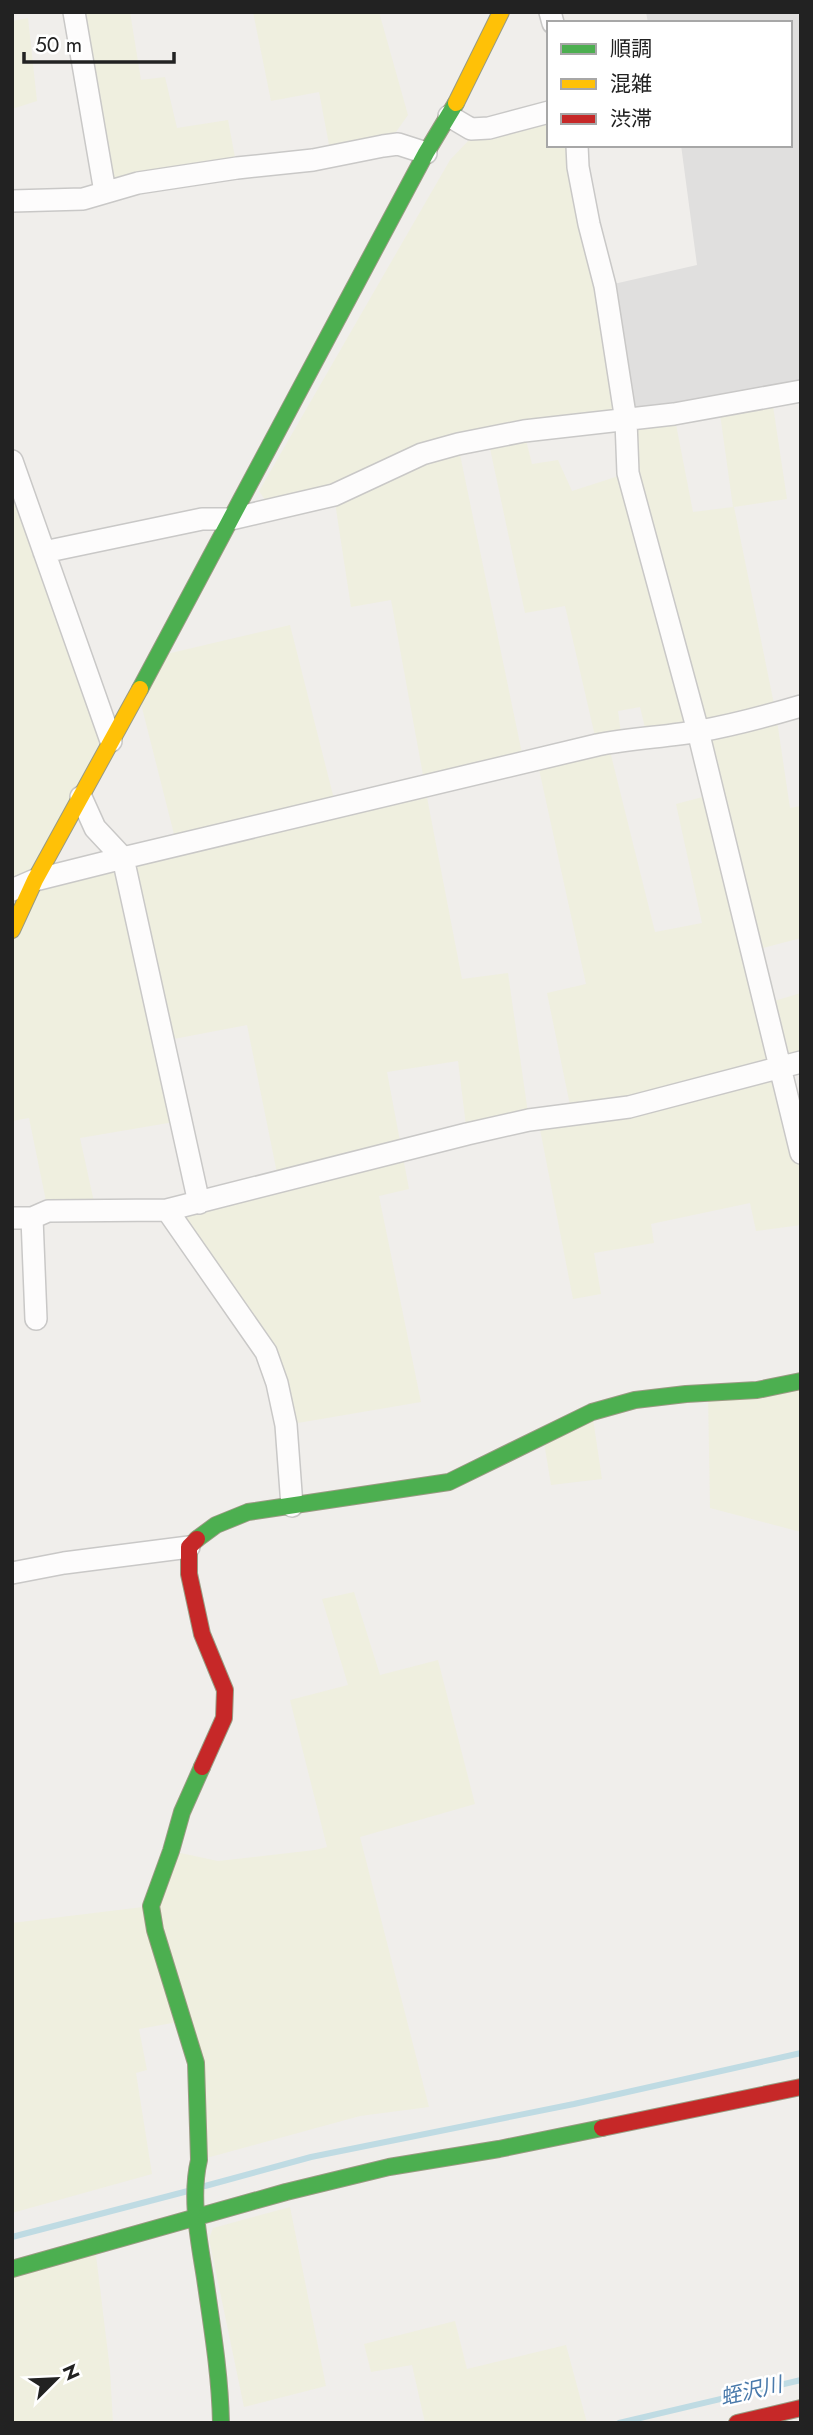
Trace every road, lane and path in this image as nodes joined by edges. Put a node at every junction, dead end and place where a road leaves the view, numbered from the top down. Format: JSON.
{"nodes":[{"id":1,"x":74,"y":12,"type":"edge"},
{"id":2,"x":501,"y":12,"type":"edge"},
{"id":3,"x":547,"y":113,"type":"edge"},
{"id":4,"x":449,"y":116,"type":"junction"},
{"id":5,"x":577,"y":147,"type":"edge"},
{"id":6,"x":426,"y":153,"type":"junction"},
{"id":7,"x":105,"y":192,"type":"junction"},
{"id":8,"x":12,"y":201,"type":"edge"},
{"id":9,"x":801,"y":391,"type":"edge"},
{"id":10,"x":626,"y":421,"type":"junction"},
{"id":11,"x":12,"y":461,"type":"edge"},
{"id":12,"x":231,"y":519,"type":"junction"},
{"id":13,"x":44,"y":552,"type":"junction"},
{"id":14,"x":801,"y":706,"type":"edge"},
{"id":15,"x":698,"y":731,"type":"junction"},
{"id":16,"x":111,"y":741,"type":"junction"},
{"id":17,"x":81,"y":797,"type":"junction"},
{"id":18,"x":123,"y":858,"type":"junction"},
{"id":19,"x":35,"y":880,"type":"junction"},
{"id":20,"x":12,"y":890,"type":"edge"},
{"id":21,"x":12,"y":930,"type":"edge"},
{"id":22,"x":801,"y":1062,"type":"edge"},
{"id":23,"x":779,"y":1067,"type":"junction"},
{"id":24,"x":801,"y":1153,"type":"edge"},
{"id":25,"x":199,"y":1203,"type":"junction"},
{"id":26,"x":167,"y":1210,"type":"junction"},
{"id":27,"x":22,"y":1218,"type":"edge"},
{"id":28,"x":36,"y":1320,"type":"dead end"},
{"id":29,"x":801,"y":1381,"type":"edge"},
{"id":30,"x":292,"y":1506,"type":"junction"},
{"id":31,"x":189,"y":1547,"type":"junction"},
{"id":32,"x":12,"y":1573,"type":"edge"},
{"id":33,"x":801,"y":2087,"type":"edge"},
{"id":34,"x":197,"y":2213,"type":"junction"},
{"id":35,"x":12,"y":2269,"type":"edge"},
{"id":36,"x":801,"y":2408,"type":"edge"},
{"id":37,"x":221,"y":2423,"type":"edge"},
{"id":38,"x":737,"y":2423,"type":"edge"}],
"edges":[{"from":1,"to":7,"type":"street"},
{"from":2,"to":4,"type":"street"},
{"from":3,"to":4,"type":"street"},
{"from":4,"to":6,"type":"street"},
{"from":5,"to":10,"type":"street"},
{"from":6,"to":7,"type":"street"},
{"from":6,"to":12,"type":"street"},
{"from":7,"to":8,"type":"street"},
{"from":9,"to":10,"type":"street"},
{"from":10,"to":12,"type":"street"},
{"from":10,"to":15,"type":"street"},
{"from":11,"to":13,"type":"street"},
{"from":12,"to":13,"type":"street"},
{"from":12,"to":16,"type":"street"},
{"from":13,"to":16,"type":"street"},
{"from":14,"to":15,"type":"street"},
{"from":15,"to":18,"type":"street"},
{"from":15,"to":23,"type":"street"},
{"from":16,"to":17,"type":"street"},
{"from":17,"to":18,"type":"street"},
{"from":17,"to":19,"type":"street"},
{"from":18,"to":19,"type":"street"},
{"from":18,"to":25,"type":"street"},
{"from":19,"to":20,"type":"street"},
{"from":19,"to":21,"type":"street"},
{"from":22,"to":23,"type":"street"},
{"from":23,"to":24,"type":"street"},
{"from":23,"to":25,"type":"street"},
{"from":25,"to":26,"type":"street"},
{"from":26,"to":27,"type":"street"},
{"from":26,"to":30,"type":"street"},
{"from":27,"to":28,"type":"street"},
{"from":29,"to":30,"type":"street"},
{"from":30,"to":31,"type":"street"},
{"from":31,"to":32,"type":"street"},
{"from":31,"to":34,"type":"street"},
{"from":33,"to":34,"type":"street"},
{"from":34,"to":35,"type":"street"},
{"from":34,"to":37,"type":"street"},
{"from":36,"to":38,"type":"street"}]}
